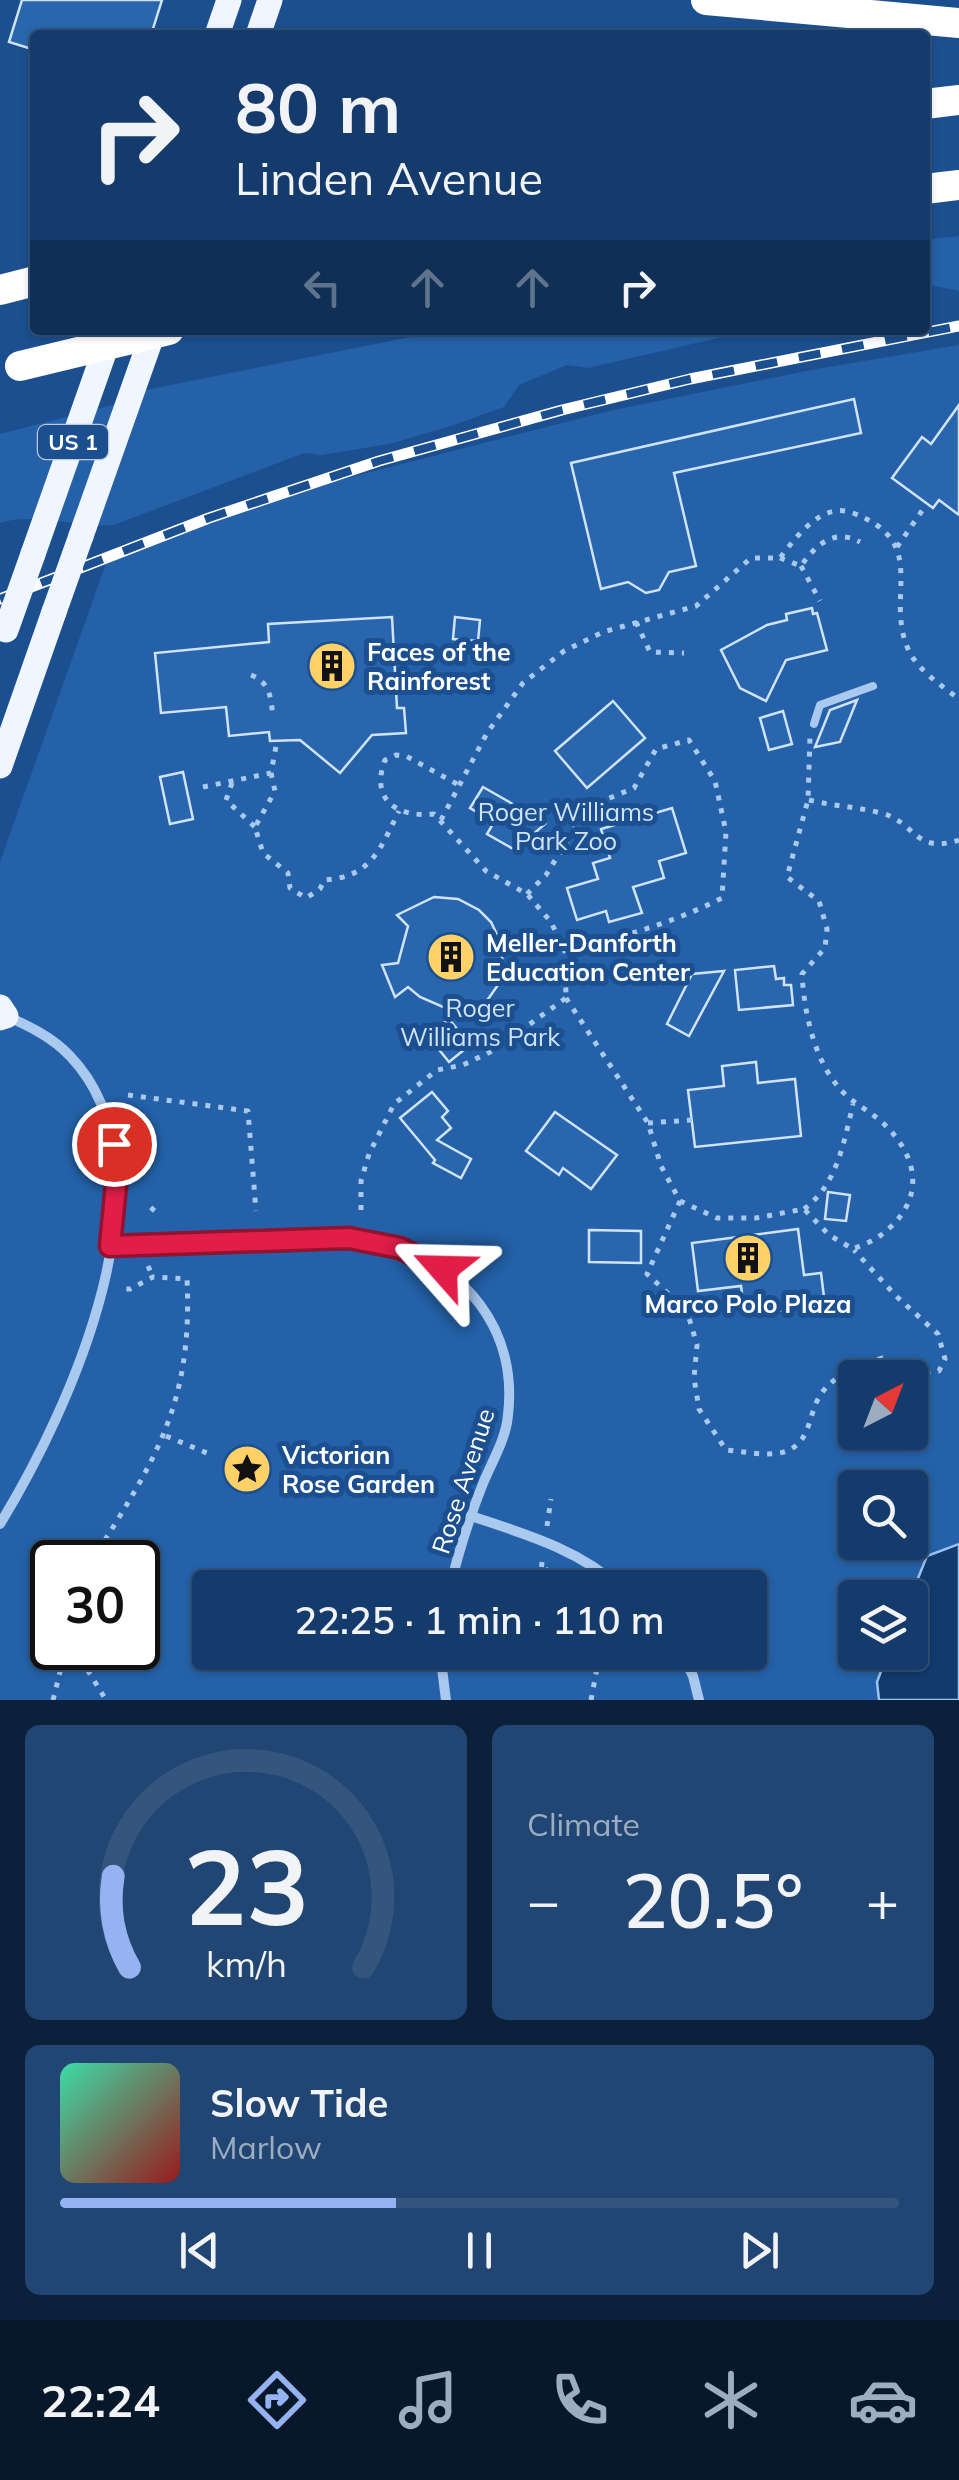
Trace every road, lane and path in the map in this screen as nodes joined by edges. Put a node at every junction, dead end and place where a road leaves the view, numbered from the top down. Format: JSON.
{"nodes":[{"id":1,"x":229,"y":0,"type":"edge"},
{"id":2,"x":270,"y":0,"type":"edge"},
{"id":3,"x":706,"y":0,"type":"edge"},
{"id":4,"x":959,"y":23,"type":"edge"},
{"id":5,"x":219,"y":30,"type":"edge"},
{"id":6,"x":260,"y":30,"type":"edge"},
{"id":7,"x":959,"y":100,"type":"edge"},
{"id":8,"x":930,"y":103,"type":"edge"},
{"id":9,"x":959,"y":184,"type":"edge"},
{"id":10,"x":930,"y":188,"type":"edge"},
{"id":11,"x":30,"y":282,"type":"edge"},
{"id":12,"x":0,"y":290,"type":"edge"},
{"id":13,"x":110,"y":335,"type":"edge"},
{"id":14,"x":148,"y":335,"type":"edge"},
{"id":15,"x":152,"y":335,"type":"edge"},
{"id":16,"x":10,"y":368,"type":"edge"},
{"id":17,"x":926,"y":505,"type":"dead end"},
{"id":18,"x":860,"y":542,"type":"dead end"},
{"id":19,"x":897,"y":547,"type":"junction"},
{"id":20,"x":780,"y":558,"type":"junction"},
{"id":21,"x":802,"y":566,"type":"junction"},
{"id":22,"x":820,"y":600,"type":"dead end"},
{"id":23,"x":636,"y":622,"type":"junction"},
{"id":24,"x":3,"y":639,"type":"edge"},
{"id":25,"x":684,"y":653,"type":"dead end"},
{"id":26,"x":251,"y":675,"type":"dead end"},
{"id":27,"x":873,"y":686,"type":"dead end"},
{"id":28,"x":959,"y":699,"type":"edge"},
{"id":29,"x":273,"y":718,"type":"dead end"},
{"id":30,"x":814,"y":724,"type":"joint"},
{"id":31,"x":276,"y":741,"type":"dead end"},
{"id":32,"x":0,"y":766,"type":"edge"},
{"id":33,"x":272,"y":772,"type":"junction"},
{"id":34,"x":234,"y":780,"type":"junction"},
{"id":35,"x":458,"y":784,"type":"junction"},
{"id":36,"x":203,"y":787,"type":"dead end"},
{"id":37,"x":808,"y":800,"type":"junction"},
{"id":38,"x":399,"y":811,"type":"junction"},
{"id":39,"x":441,"y":820,"type":"junction"},
{"id":40,"x":256,"y":827,"type":"junction"},
{"id":41,"x":959,"y":840,"type":"edge"},
{"id":42,"x":527,"y":894,"type":"junction"},
{"id":43,"x":566,"y":951,"type":"junction"},
{"id":44,"x":566,"y":998,"type":"junction"},
{"id":45,"x":2,"y":1014,"type":"edge"},
{"id":46,"x":128,"y":1095,"type":"dead end"},
{"id":47,"x":853,"y":1104,"type":"junction"},
{"id":48,"x":692,"y":1120,"type":"dead end"},
{"id":49,"x":648,"y":1123,"type":"junction"},
{"id":50,"x":680,"y":1201,"type":"junction"},
{"id":51,"x":158,"y":1204,"type":"dead end"},
{"id":52,"x":804,"y":1208,"type":"junction"},
{"id":53,"x":361,"y":1210,"type":"dead end"},
{"id":54,"x":151,"y":1211,"type":"dead end"},
{"id":55,"x":256,"y":1211,"type":"dead end"},
{"id":56,"x":110,"y":1246,"type":"junction"},
{"id":57,"x":853,"y":1249,"type":"junction"},
{"id":58,"x":148,"y":1266,"type":"dead end"},
{"id":59,"x":153,"y":1277,"type":"junction"},
{"id":60,"x":124,"y":1288,"type":"dead end"},
{"id":61,"x":165,"y":1436,"type":"junction"},
{"id":62,"x":214,"y":1456,"type":"dead end"},
{"id":63,"x":471,"y":1516,"type":"junction"},
{"id":64,"x":0,"y":1524,"type":"edge"},
{"id":65,"x":104,"y":1540,"type":"edge"},
{"id":66,"x":455,"y":1570,"type":"edge"},
{"id":67,"x":599,"y":1570,"type":"edge"},
{"id":68,"x":63,"y":1670,"type":"edge"},
{"id":69,"x":85,"y":1670,"type":"edge"},
{"id":70,"x":442,"y":1670,"type":"edge"},
{"id":71,"x":597,"y":1670,"type":"edge"},
{"id":72,"x":690,"y":1670,"type":"edge"},
{"id":73,"x":54,"y":1700,"type":"edge"},
{"id":74,"x":106,"y":1700,"type":"edge"},
{"id":75,"x":446,"y":1700,"type":"edge"},
{"id":76,"x":592,"y":1700,"type":"edge"},
{"id":77,"x":699,"y":1700,"type":"edge"}],
"edges":[{"from":1,"to":5,"type":"main road"},
{"from":2,"to":6,"type":"main road"},
{"from":3,"to":4,"type":"highway"},
{"from":7,"to":8,"type":"highway"},
{"from":9,"to":10,"type":"highway"},
{"from":11,"to":12,"type":"highway"},
{"from":13,"to":24,"type":"main road","number":"US 1","bridge":true},
{"from":14,"to":16,"type":"highway","bridge":true},
{"from":15,"to":32,"type":"main road","number":"US 1","bridge":true},
{"from":17,"to":19,"type":"path"},
{"from":18,"to":21,"type":"path"},
{"from":19,"to":20,"type":"path"},
{"from":19,"to":28,"type":"path"},
{"from":20,"to":21,"type":"path"},
{"from":20,"to":23,"type":"path"},
{"from":21,"to":22,"type":"path"},
{"from":23,"to":25,"type":"path"},
{"from":23,"to":35,"type":"path"},
{"from":26,"to":29,"type":"path"},
{"from":27,"to":30,"type":"lane"},
{"from":30,"to":37,"type":"path"},
{"from":31,"to":33,"type":"path"},
{"from":33,"to":34,"type":"path"},
{"from":33,"to":40,"type":"path"},
{"from":34,"to":36,"type":"path"},
{"from":34,"to":40,"type":"path"},
{"from":35,"to":38,"type":"path"},
{"from":35,"to":39,"type":"path"},
{"from":37,"to":41,"type":"path"},
{"from":37,"to":47,"type":"path"},
{"from":38,"to":39,"type":"path"},
{"from":38,"to":40,"type":"path"},
{"from":39,"to":42,"type":"path"},
{"from":42,"to":43,"type":"path"},
{"from":42,"to":43,"type":"path"},
{"from":43,"to":44,"type":"path"},
{"from":44,"to":49,"type":"path"},
{"from":44,"to":53,"type":"path"},
{"from":45,"to":56,"type":"street"},
{"from":46,"to":55,"type":"path"},
{"from":47,"to":52,"type":"path"},
{"from":47,"to":57,"type":"path"},
{"from":48,"to":49,"type":"path"},
{"from":49,"to":50,"type":"path"},
{"from":50,"to":52,"type":"path"},
{"from":50,"to":57,"type":"path"},
{"from":51,"to":54,"type":"path"},
{"from":52,"to":57,"type":"path"},
{"from":56,"to":63,"type":"street","name":"Rose Avenue"},
{"from":56,"to":64,"type":"street"},
{"from":58,"to":59,"type":"path"},
{"from":59,"to":60,"type":"path"},
{"from":59,"to":61,"type":"path"},
{"from":61,"to":62,"type":"path"},
{"from":61,"to":65,"type":"path"},
{"from":63,"to":66,"type":"street","name":"Rose Avenue"},
{"from":63,"to":67,"type":"street"},
{"from":68,"to":73,"type":"path"},
{"from":69,"to":74,"type":"path"},
{"from":70,"to":75,"type":"street"},
{"from":71,"to":76,"type":"path"},
{"from":72,"to":77,"type":"street"}]}
